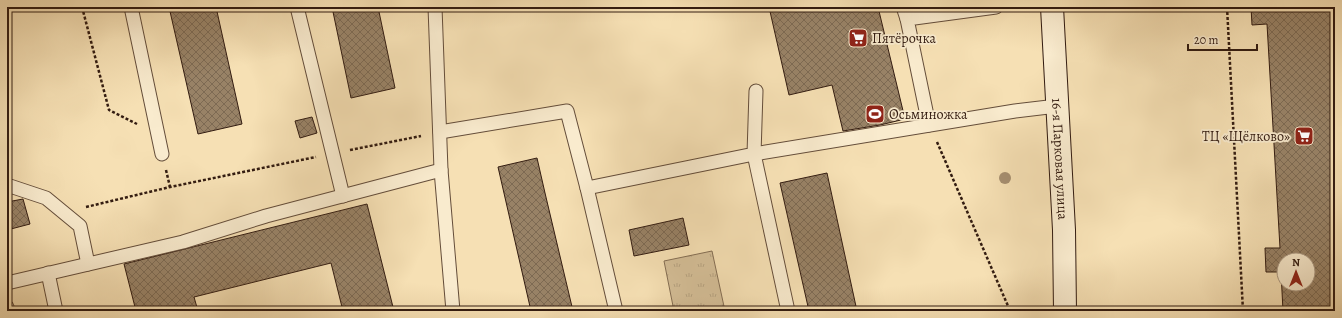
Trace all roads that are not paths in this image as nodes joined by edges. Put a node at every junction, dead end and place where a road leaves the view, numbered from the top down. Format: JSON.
{"nodes":[{"id":1,"x":131,"y":7,"type":"edge"},
{"id":2,"x":297,"y":7,"type":"edge"},
{"id":3,"x":435,"y":7,"type":"edge"},
{"id":4,"x":996,"y":7,"type":"edge"},
{"id":5,"x":1052,"y":7,"type":"edge"},
{"id":6,"x":905,"y":13,"type":"edge"},
{"id":7,"x":756,"y":91,"type":"dead end"},
{"id":8,"x":1057,"y":106,"type":"junction"},
{"id":9,"x":930,"y":126,"type":"junction"},
{"id":10,"x":440,"y":132,"type":"junction"},
{"id":11,"x":162,"y":154,"type":"dead end"},
{"id":12,"x":754,"y":154,"type":"junction"},
{"id":13,"x":441,"y":170,"type":"junction"},
{"id":14,"x":7,"y":185,"type":"edge"},
{"id":15,"x":587,"y":188,"type":"junction"},
{"id":16,"x":343,"y":196,"type":"junction"},
{"id":17,"x":88,"y":264,"type":"junction"},
{"id":18,"x":48,"y":273,"type":"junction"},
{"id":19,"x":7,"y":283,"type":"edge"},
{"id":20,"x":7,"y":307,"type":"edge"},
{"id":21,"x":8,"y":311,"type":"edge"},
{"id":22,"x":56,"y":311,"type":"edge"},
{"id":23,"x":453,"y":311,"type":"edge"},
{"id":24,"x":616,"y":311,"type":"edge"},
{"id":25,"x":788,"y":311,"type":"edge"},
{"id":26,"x":1064,"y":311,"type":"edge"}],
"edges":[{"from":1,"to":11,"type":"lane"},
{"from":2,"to":16,"type":"lane"},
{"from":3,"to":10,"type":"lane"},
{"from":4,"to":6,"type":"lane"},
{"from":5,"to":8,"type":"main road","name":"16-я Парковая улица"},
{"from":6,"to":9,"type":"lane"},
{"from":7,"to":12,"type":"lane"},
{"from":8,"to":9,"type":"lane"},
{"from":8,"to":26,"type":"main road","name":"16-я Парковая улица"},
{"from":9,"to":12,"type":"lane"},
{"from":10,"to":13,"type":"lane"},
{"from":10,"to":15,"type":"lane"},
{"from":12,"to":15,"type":"lane"},
{"from":12,"to":25,"type":"lane"},
{"from":13,"to":16,"type":"lane"},
{"from":13,"to":23,"type":"lane"},
{"from":14,"to":17,"type":"lane"},
{"from":15,"to":24,"type":"lane"},
{"from":16,"to":17,"type":"lane"},
{"from":17,"to":18,"type":"lane"},
{"from":18,"to":19,"type":"lane"},
{"from":18,"to":22,"type":"lane"},
{"from":20,"to":21,"type":"lane"}]}
